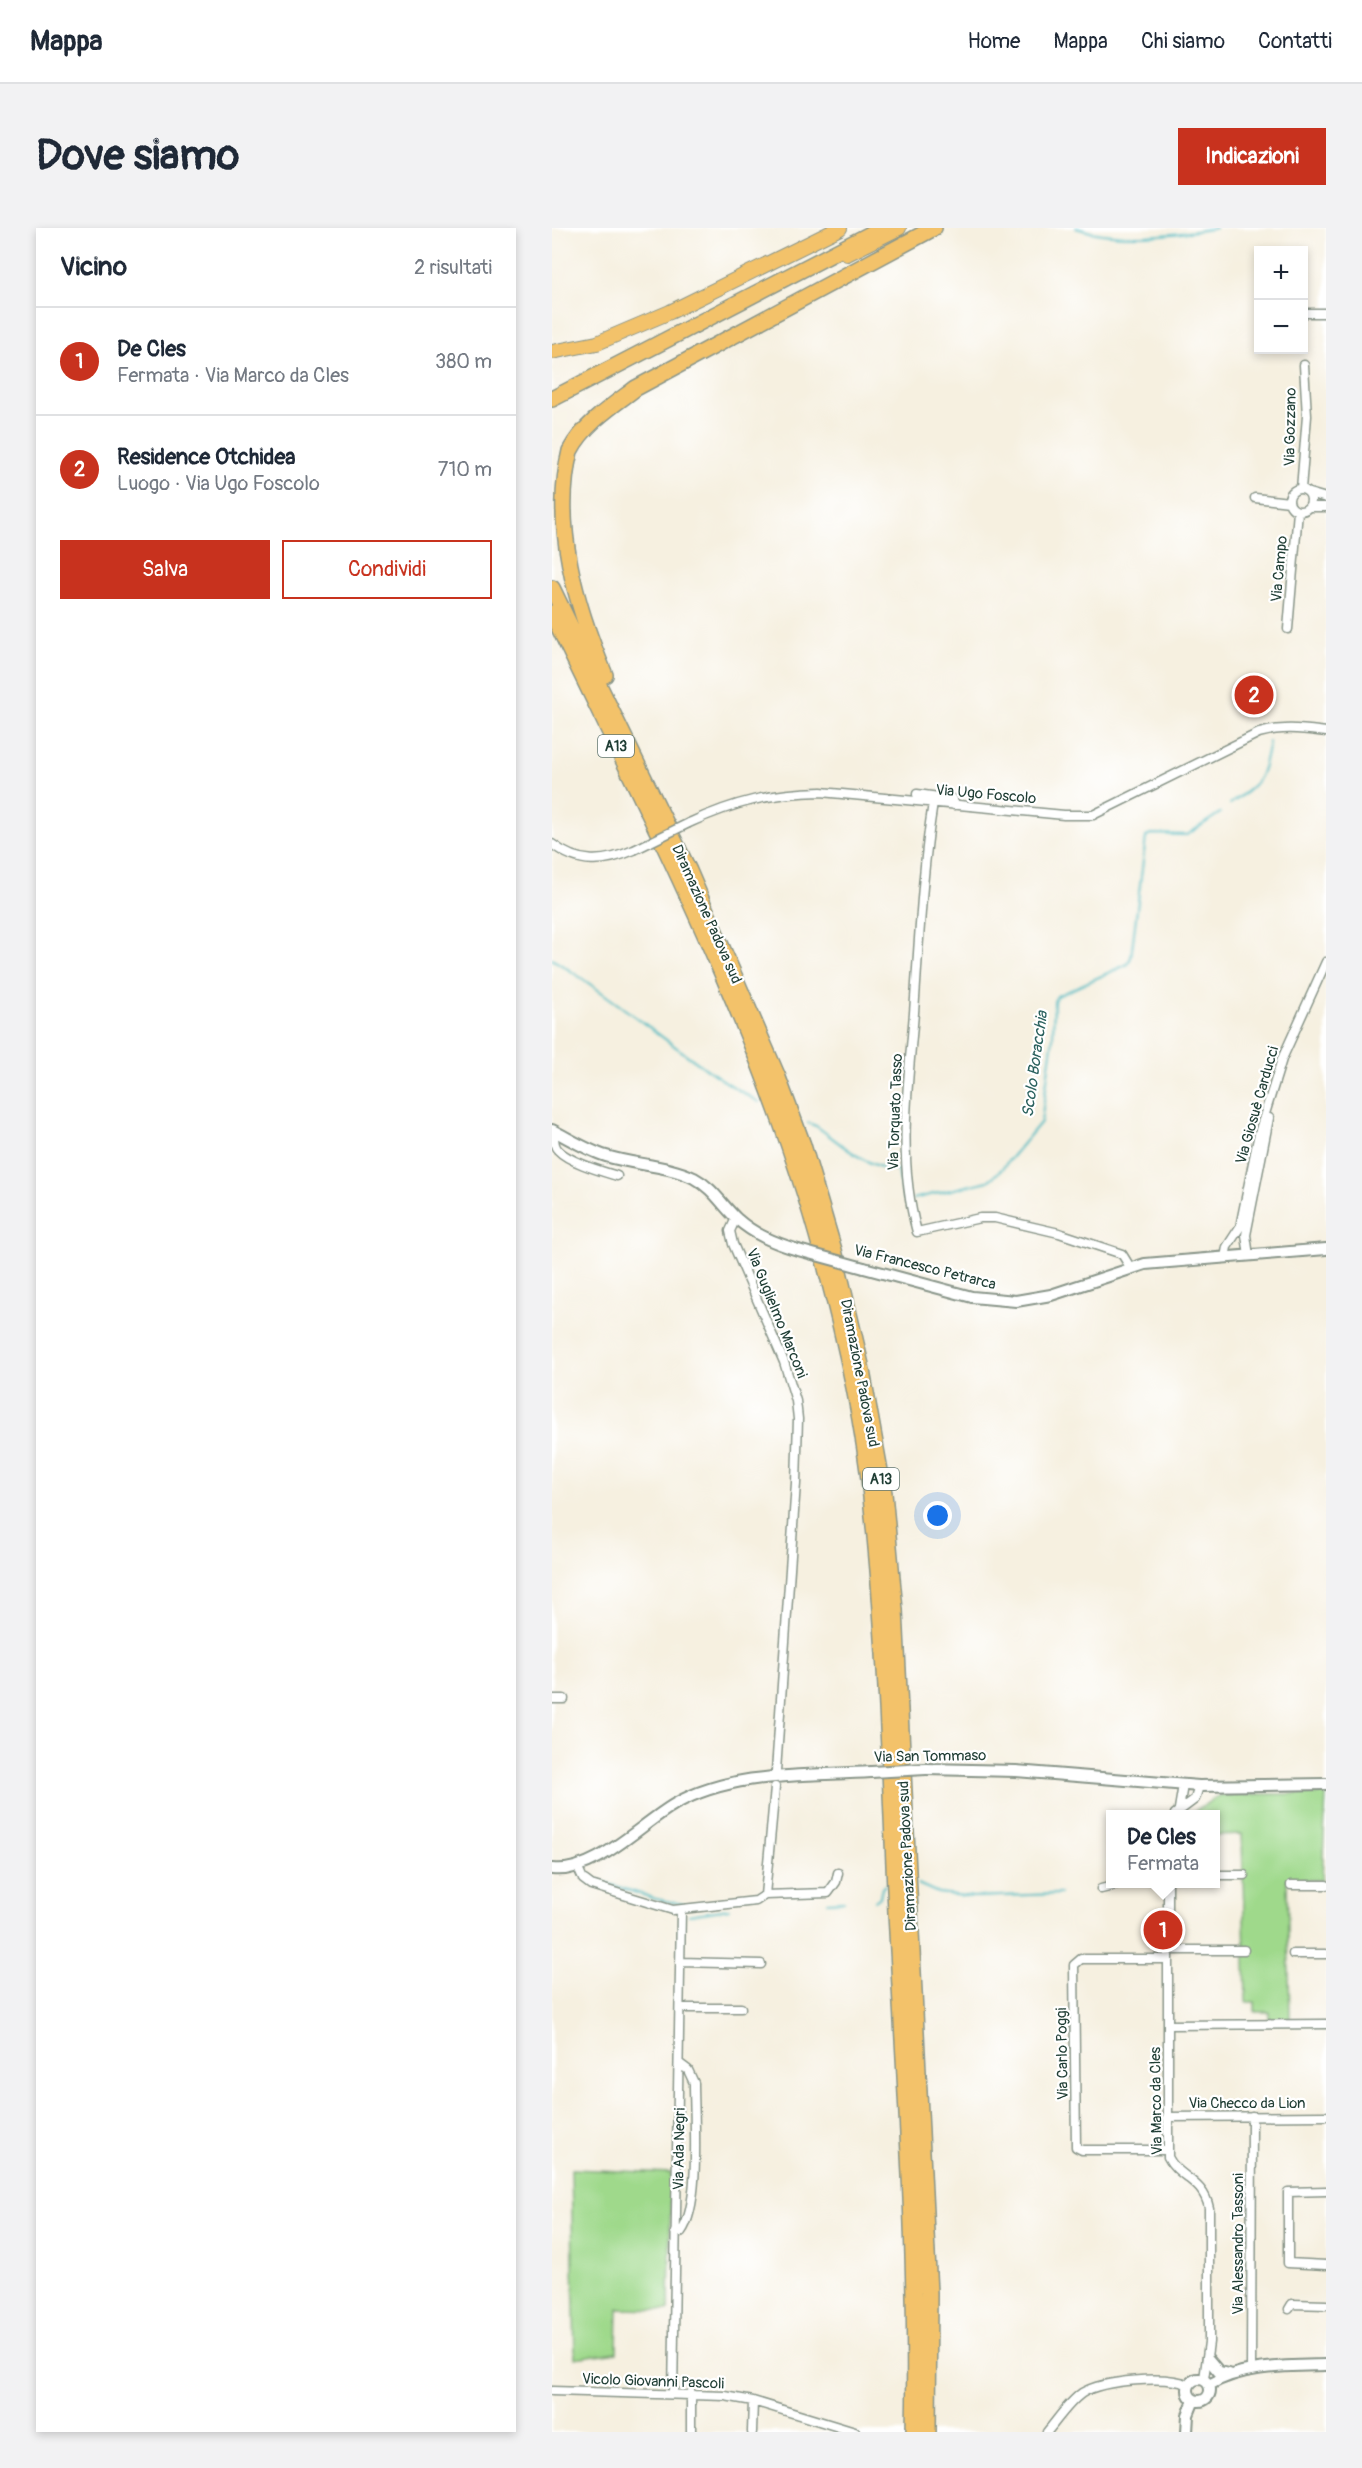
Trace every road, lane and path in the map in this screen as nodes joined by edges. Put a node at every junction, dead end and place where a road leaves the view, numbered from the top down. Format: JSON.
{"nodes":[{"id":1,"x":840,"y":228,"type":"edge"},
{"id":2,"x":882,"y":228,"type":"edge"},
{"id":3,"x":899,"y":228,"type":"edge"},
{"id":4,"x":934,"y":228,"type":"edge"},
{"id":5,"x":1308,"y":313,"type":"edge"},
{"id":6,"x":1326,"y":313,"type":"edge"},
{"id":7,"x":674,"y":339,"type":"junction"},
{"id":8,"x":552,"y":352,"type":"edge"},
{"id":9,"x":1304,"y":365,"type":"dead end"},
{"id":10,"x":552,"y":399,"type":"edge"},
{"id":11,"x":552,"y":406,"type":"edge"},
{"id":12,"x":1305,"y":491,"type":"junction"},
{"id":13,"x":1255,"y":498,"type":"dead end"},
{"id":14,"x":1326,"y":498,"type":"edge"},
{"id":15,"x":1289,"y":502,"type":"junction"},
{"id":16,"x":1309,"y":507,"type":"junction"},
{"id":17,"x":1326,"y":507,"type":"edge"},
{"id":18,"x":1298,"y":511,"type":"junction"},
{"id":19,"x":552,"y":588,"type":"edge"},
{"id":20,"x":552,"y":613,"type":"edge"},
{"id":21,"x":1288,"y":629,"type":"dead end"},
{"id":22,"x":1326,"y":732,"type":"edge"},
{"id":23,"x":650,"y":789,"type":"junction"},
{"id":24,"x":917,"y":794,"type":"dead end"},
{"id":25,"x":933,"y":803,"type":"junction"},
{"id":26,"x":954,"y":805,"type":"junction"},
{"id":27,"x":552,"y":844,"type":"edge"},
{"id":28,"x":1326,"y":962,"type":"edge"},
{"id":29,"x":1326,"y":975,"type":"edge"},
{"id":30,"x":553,"y":1131,"type":"edge"},
{"id":31,"x":617,"y":1176,"type":"dead end"},
{"id":32,"x":736,"y":1218,"type":"junction"},
{"id":33,"x":1326,"y":1250,"type":"edge"},
{"id":34,"x":1250,"y":1256,"type":"junction"},
{"id":35,"x":1225,"y":1258,"type":"junction"},
{"id":36,"x":1130,"y":1267,"type":"junction"},
{"id":37,"x":552,"y":1699,"type":"edge"},
{"id":38,"x":564,"y":1699,"type":"dead end"},
{"id":39,"x":776,"y":1771,"type":"dead end"},
{"id":40,"x":1326,"y":1784,"type":"edge"},
{"id":41,"x":1184,"y":1785,"type":"junction"},
{"id":42,"x":1199,"y":1786,"type":"junction"},
{"id":43,"x":775,"y":1787,"type":"dead end"},
{"id":44,"x":1178,"y":1810,"type":"edge"},
{"id":45,"x":1180,"y":1810,"type":"edge"},
{"id":46,"x":578,"y":1868,"type":"junction"},
{"id":47,"x":555,"y":1869,"type":"edge"},
{"id":48,"x":838,"y":1873,"type":"dead end"},
{"id":49,"x":1220,"y":1875,"type":"edge"},
{"id":50,"x":1244,"y":1875,"type":"dead end"},
{"id":51,"x":1291,"y":1885,"type":"dead end"},
{"id":52,"x":1326,"y":1885,"type":"edge"},
{"id":53,"x":1106,"y":1887,"type":"edge"},
{"id":54,"x":1101,"y":1888,"type":"dead end"},
{"id":55,"x":1168,"y":1888,"type":"edge"},
{"id":56,"x":765,"y":1895,"type":"junction"},
{"id":57,"x":681,"y":1910,"type":"junction"},
{"id":58,"x":1244,"y":1950,"type":"dead end"},
{"id":59,"x":1293,"y":1954,"type":"dead end"},
{"id":60,"x":1326,"y":1954,"type":"edge"},
{"id":61,"x":1168,"y":1955,"type":"junction"},
{"id":62,"x":680,"y":1962,"type":"junction"},
{"id":63,"x":761,"y":1964,"type":"dead end"},
{"id":64,"x":680,"y":2008,"type":"junction"},
{"id":65,"x":741,"y":2008,"type":"dead end"},
{"id":66,"x":1326,"y":2024,"type":"edge"},
{"id":67,"x":1168,"y":2025,"type":"junction"},
{"id":68,"x":680,"y":2064,"type":"junction"},
{"id":69,"x":1167,"y":2116,"type":"junction"},
{"id":70,"x":1252,"y":2116,"type":"junction"},
{"id":71,"x":1326,"y":2116,"type":"edge"},
{"id":72,"x":1167,"y":2150,"type":"junction"},
{"id":73,"x":1326,"y":2191,"type":"edge"},
{"id":74,"x":675,"y":2232,"type":"junction"},
{"id":75,"x":1326,"y":2265,"type":"edge"},
{"id":76,"x":1326,"y":2305,"type":"edge"},
{"id":77,"x":1289,"y":2308,"type":"dead end"},
{"id":78,"x":1208,"y":2359,"type":"junction"},
{"id":79,"x":1326,"y":2365,"type":"edge"},
{"id":80,"x":1251,"y":2371,"type":"junction"},
{"id":81,"x":1228,"y":2374,"type":"junction"},
{"id":82,"x":1207,"y":2382,"type":"junction"},
{"id":83,"x":1189,"y":2385,"type":"junction"},
{"id":84,"x":552,"y":2391,"type":"edge"},
{"id":85,"x":691,"y":2393,"type":"junction"},
{"id":86,"x":673,"y":2394,"type":"junction"},
{"id":87,"x":1194,"y":2400,"type":"junction"},
{"id":88,"x":753,"y":2402,"type":"junction"},
{"id":89,"x":691,"y":2432,"type":"edge"},
{"id":90,"x":752,"y":2432,"type":"edge"},
{"id":91,"x":855,"y":2432,"type":"edge"},
{"id":92,"x":914,"y":2432,"type":"edge"},
{"id":93,"x":928,"y":2432,"type":"edge"},
{"id":94,"x":1047,"y":2432,"type":"edge"},
{"id":95,"x":1187,"y":2432,"type":"edge"}],
"edges":[{"from":1,"to":8,"type":"highway"},
{"from":2,"to":7,"type":"highway"},
{"from":3,"to":7,"type":"highway"},
{"from":4,"to":23,"type":"highway"},
{"from":5,"to":6,"type":"street"},
{"from":7,"to":10,"type":"highway"},
{"from":7,"to":11,"type":"highway"},
{"from":9,"to":12,"type":"street","name":"Via Gozzano"},
{"from":12,"to":14,"type":"street"},
{"from":12,"to":15,"type":"street"},
{"from":12,"to":16,"type":"street"},
{"from":13,"to":15,"type":"street"},
{"from":15,"to":18,"type":"street"},
{"from":16,"to":17,"type":"street"},
{"from":16,"to":18,"type":"street"},
{"from":18,"to":21,"type":"street","name":"Via Campo"},
{"from":19,"to":23,"type":"highway","name":"Diramazione Padova sud","number":"A13"},
{"from":20,"to":92,"type":"highway","name":"Diramazione Padova sud","number":"A13"},
{"from":22,"to":26,"type":"street","name":"Via Ugo Foscolo"},
{"from":23,"to":93,"type":"highway","name":"Diramazione Padova sud","number":"A13"},
{"from":24,"to":26,"type":"street"},
{"from":25,"to":26,"type":"street","name":"Via Ugo Foscolo"},
{"from":25,"to":27,"type":"street","name":"Via Ugo Foscolo","bridge":true},
{"from":25,"to":36,"type":"street","name":"Via Torquato Tasso"},
{"from":28,"to":35,"type":"street","name":"Via Giosuè Carducci"},
{"from":29,"to":34,"type":"street","name":"Via Giosuè Carducci"},
{"from":30,"to":31,"type":"street"},
{"from":30,"to":32,"type":"street"},
{"from":32,"to":36,"type":"street","name":"Via Francesco Petrarca","bridge":true},
{"from":32,"to":39,"type":"street","name":"Via Guglielmo Marconi"},
{"from":33,"to":34,"type":"street","name":"Via Francesco Petrarca"},
{"from":34,"to":35,"type":"street","name":"Via Francesco Petrarca"},
{"from":35,"to":36,"type":"street","name":"Via Francesco Petrarca"},
{"from":37,"to":38,"type":"street"},
{"from":40,"to":42,"type":"street","name":"Via San Tommaso"},
{"from":41,"to":42,"type":"street","name":"Via San Tommaso"},
{"from":41,"to":44,"type":"street"},
{"from":41,"to":46,"type":"street","name":"Via San Tommaso","bridge":true},
{"from":42,"to":45,"type":"street"},
{"from":43,"to":56,"type":"street"},
{"from":46,"to":47,"type":"street","name":"Via San Tommaso"},
{"from":46,"to":57,"type":"street"},
{"from":48,"to":56,"type":"street"},
{"from":49,"to":50,"type":"street"},
{"from":51,"to":52,"type":"street"},
{"from":53,"to":54,"type":"street"},
{"from":55,"to":61,"type":"street","name":"Via Marco da Cles"},
{"from":56,"to":57,"type":"street"},
{"from":57,"to":62,"type":"street","name":"Via Ada Negri"},
{"from":58,"to":61,"type":"street"},
{"from":59,"to":60,"type":"street"},
{"from":61,"to":67,"type":"street","name":"Via Marco da Cles"},
{"from":61,"to":72,"type":"street","name":"Via Carlo Poggi"},
{"from":62,"to":63,"type":"street"},
{"from":62,"to":64,"type":"street","name":"Via Ada Negri"},
{"from":64,"to":65,"type":"street"},
{"from":64,"to":68,"type":"street","name":"Via Ada Negri"},
{"from":66,"to":67,"type":"street"},
{"from":67,"to":69,"type":"street","name":"Via Marco da Cles"},
{"from":68,"to":74,"type":"street","name":"Via Ada Negri"},
{"from":68,"to":74,"type":"street","name":"Via Ada Negri"},
{"from":69,"to":70,"type":"street","name":"Via Checco da Lion"},
{"from":69,"to":72,"type":"street","name":"Via Marco da Cles"},
{"from":70,"to":71,"type":"street","name":"Via Checco da Lion"},
{"from":70,"to":80,"type":"street","name":"Via Alessandro Tassoni"},
{"from":72,"to":78,"type":"street","name":"Via Marco da Cles"},
{"from":73,"to":75,"type":"street"},
{"from":74,"to":86,"type":"street","name":"Via Ada Negri"},
{"from":76,"to":77,"type":"street"},
{"from":78,"to":81,"type":"street"},
{"from":78,"to":82,"type":"street","name":"Via Marco da Cles"},
{"from":79,"to":80,"type":"street"},
{"from":80,"to":81,"type":"street"},
{"from":81,"to":82,"type":"street"},
{"from":82,"to":83,"type":"street"},
{"from":82,"to":87,"type":"street"},
{"from":83,"to":87,"type":"street"},
{"from":83,"to":94,"type":"street"},
{"from":84,"to":86,"type":"street","name":"Vicolo Giovanni Pascoli"},
{"from":85,"to":86,"type":"street","name":"Vicolo Giovanni Pascoli"},
{"from":85,"to":88,"type":"street","name":"Vicolo Giovanni Pascoli"},
{"from":85,"to":89,"type":"street"},
{"from":87,"to":95,"type":"street"},
{"from":88,"to":90,"type":"street"},
{"from":88,"to":91,"type":"street","name":"Vicolo Giovanni Pascoli"}]}
